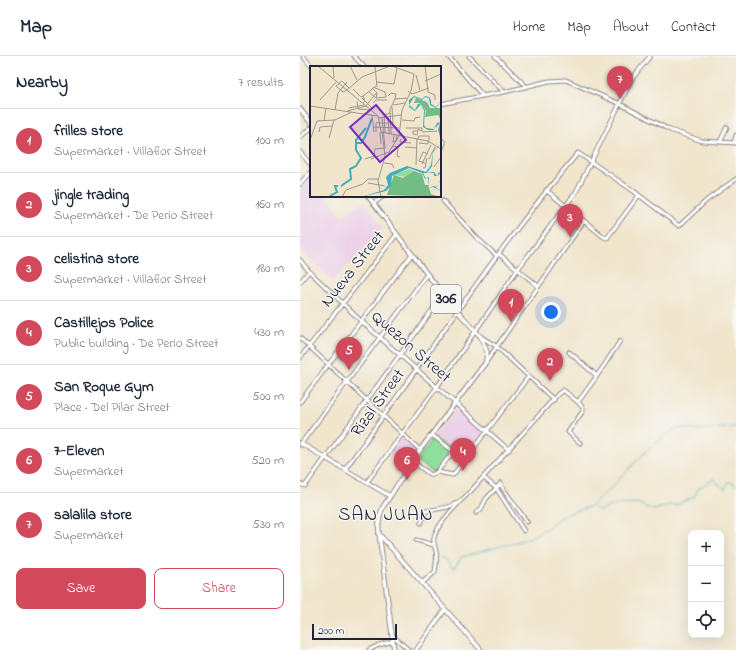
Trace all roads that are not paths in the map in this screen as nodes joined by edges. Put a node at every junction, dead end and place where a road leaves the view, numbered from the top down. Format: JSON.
{"nodes":[{"id":1,"x":303,"y":56,"type":"edge"},
{"id":2,"x":354,"y":56,"type":"edge"},
{"id":3,"x":448,"y":56,"type":"edge"},
{"id":4,"x":469,"y":56,"type":"edge"},
{"id":5,"x":495,"y":56,"type":"edge"},
{"id":6,"x":650,"y":56,"type":"edge"},
{"id":7,"x":311,"y":66,"type":"edge"},
{"id":8,"x":363,"y":66,"type":"edge"},
{"id":9,"x":527,"y":86,"type":"junction"},
{"id":10,"x":504,"y":92,"type":"junction"},
{"id":11,"x":483,"y":96,"type":"junction"},
{"id":12,"x":441,"y":104,"type":"edge"},
{"id":13,"x":620,"y":104,"type":"junction"},
{"id":14,"x":300,"y":109,"type":"edge"},
{"id":15,"x":310,"y":122,"type":"edge"},
{"id":16,"x":728,"y":127,"type":"dead end"},
{"id":17,"x":310,"y":129,"type":"edge"},
{"id":18,"x":736,"y":135,"type":"edge"},
{"id":19,"x":300,"y":137,"type":"edge"},
{"id":20,"x":441,"y":139,"type":"edge"},
{"id":21,"x":720,"y":142,"type":"junction"},
{"id":22,"x":735,"y":143,"type":"edge"},
{"id":23,"x":441,"y":150,"type":"edge"},
{"id":24,"x":300,"y":152,"type":"edge"},
{"id":25,"x":592,"y":163,"type":"junction"},
{"id":26,"x":310,"y":164,"type":"edge"},
{"id":27,"x":310,"y":173,"type":"edge"},
{"id":28,"x":736,"y":179,"type":"edge"},
{"id":29,"x":300,"y":184,"type":"edge"},
{"id":30,"x":546,"y":190,"type":"junction"},
{"id":31,"x":639,"y":195,"type":"junction"},
{"id":32,"x":369,"y":197,"type":"edge"},
{"id":33,"x":383,"y":197,"type":"edge"},
{"id":34,"x":442,"y":201,"type":"dead end"},
{"id":35,"x":374,"y":203,"type":"junction"},
{"id":36,"x":566,"y":206,"type":"junction"},
{"id":37,"x":584,"y":221,"type":"junction"},
{"id":38,"x":397,"y":234,"type":"junction"},
{"id":39,"x":412,"y":254,"type":"junction"},
{"id":40,"x":498,"y":255,"type":"junction"},
{"id":41,"x":300,"y":260,"type":"edge"},
{"id":42,"x":518,"y":269,"type":"junction"},
{"id":43,"x":309,"y":271,"type":"junction"},
{"id":44,"x":427,"y":274,"type":"junction"},
{"id":45,"x":300,"y":282,"type":"edge"},
{"id":46,"x":538,"y":286,"type":"junction"},
{"id":47,"x":443,"y":295,"type":"junction"},
{"id":48,"x":343,"y":304,"type":"junction"},
{"id":49,"x":458,"y":311,"type":"junction"},
{"id":50,"x":361,"y":321,"type":"junction"},
{"id":51,"x":477,"y":330,"type":"junction"},
{"id":52,"x":481,"y":337,"type":"junction"},
{"id":53,"x":300,"y":338,"type":"edge"},
{"id":54,"x":380,"y":338,"type":"junction"},
{"id":55,"x":620,"y":341,"type":"dead end"},
{"id":56,"x":309,"y":346,"type":"junction"},
{"id":57,"x":496,"y":346,"type":"junction"},
{"id":58,"x":569,"y":352,"type":"dead end"},
{"id":59,"x":400,"y":356,"type":"junction"},
{"id":60,"x":300,"y":358,"type":"edge"},
{"id":61,"x":486,"y":362,"type":"junction"},
{"id":62,"x":329,"y":364,"type":"junction"},
{"id":63,"x":417,"y":370,"type":"junction"},
{"id":64,"x":529,"y":376,"type":"junction"},
{"id":65,"x":597,"y":376,"type":"junction"},
{"id":66,"x":348,"y":382,"type":"junction"},
{"id":67,"x":437,"y":387,"type":"junction"},
{"id":68,"x":554,"y":400,"type":"junction"},
{"id":69,"x":368,"y":401,"type":"junction"},
{"id":70,"x":300,"y":402,"type":"edge"},
{"id":71,"x":578,"y":402,"type":"junction"},
{"id":72,"x":456,"y":403,"type":"junction"},
{"id":73,"x":384,"y":417,"type":"junction"},
{"id":74,"x":488,"y":431,"type":"junction"},
{"id":75,"x":402,"y":434,"type":"junction"},
{"id":76,"x":432,"y":435,"type":"junction"},
{"id":77,"x":580,"y":443,"type":"dead end"},
{"id":78,"x":300,"y":444,"type":"edge"},
{"id":79,"x":420,"y":450,"type":"junction"},
{"id":80,"x":509,"y":450,"type":"junction"},
{"id":81,"x":453,"y":452,"type":"junction"},
{"id":82,"x":325,"y":458,"type":"junction"},
{"id":83,"x":465,"y":460,"type":"junction"},
{"id":84,"x":413,"y":462,"type":"junction"},
{"id":85,"x":345,"y":469,"type":"junction"},
{"id":86,"x":437,"y":472,"type":"junction"},
{"id":87,"x":484,"y":478,"type":"junction"},
{"id":88,"x":367,"y":482,"type":"junction"},
{"id":89,"x":300,"y":484,"type":"edge"},
{"id":90,"x":496,"y":488,"type":"junction"},
{"id":91,"x":390,"y":496,"type":"junction"},
{"id":92,"x":459,"y":502,"type":"junction"},
{"id":93,"x":476,"y":513,"type":"dead end"},
{"id":94,"x":527,"y":522,"type":"dead end"},
{"id":95,"x":421,"y":523,"type":"dead end"},
{"id":96,"x":524,"y":531,"type":"dead end"},
{"id":97,"x":378,"y":533,"type":"junction"},
{"id":98,"x":416,"y":540,"type":"dead end"},
{"id":99,"x":434,"y":545,"type":"junction"},
{"id":100,"x":422,"y":584,"type":"junction"},
{"id":101,"x":446,"y":610,"type":"junction"},
{"id":102,"x":392,"y":635,"type":"junction"},
{"id":103,"x":393,"y":641,"type":"junction"},
{"id":104,"x":370,"y":650,"type":"edge"},
{"id":105,"x":394,"y":650,"type":"edge"},
{"id":106,"x":409,"y":650,"type":"edge"},
{"id":107,"x":416,"y":650,"type":"edge"},
{"id":108,"x":481,"y":650,"type":"edge"}],
"edges":[{"from":1,"to":7,"type":"street"},
{"from":2,"to":8,"type":"street"},
{"from":3,"to":11,"type":"street"},
{"from":4,"to":10,"type":"street"},
{"from":5,"to":9,"type":"street"},
{"from":6,"to":13,"type":"street"},
{"from":9,"to":10,"type":"street"},
{"from":9,"to":13,"type":"street"},
{"from":10,"to":11,"type":"street"},
{"from":11,"to":12,"type":"street"},
{"from":13,"to":21,"type":"street"},
{"from":13,"to":25,"type":"street"},
{"from":14,"to":15,"type":"main road"},
{"from":16,"to":21,"type":"street"},
{"from":17,"to":19,"type":"street"},
{"from":18,"to":22,"type":"street"},
{"from":20,"to":23,"type":"street"},
{"from":21,"to":22,"type":"street"},
{"from":24,"to":26,"type":"street"},
{"from":25,"to":30,"type":"street","name":"Rizal Street"},
{"from":25,"to":31,"type":"street"},
{"from":25,"to":36,"type":"street"},
{"from":27,"to":29,"type":"main road"},
{"from":28,"to":31,"type":"street"},
{"from":30,"to":36,"type":"street"},
{"from":30,"to":40,"type":"street","name":"Rizal Street"},
{"from":31,"to":37,"type":"street"},
{"from":32,"to":35,"type":"main road","number":"306"},
{"from":33,"to":35,"type":"street"},
{"from":34,"to":40,"type":"street"},
{"from":35,"to":38,"type":"main road","number":"306"},
{"from":36,"to":37,"type":"street"},
{"from":36,"to":42,"type":"street"},
{"from":37,"to":46,"type":"street"},
{"from":38,"to":39,"type":"main road","number":"306"},
{"from":38,"to":48,"type":"street","name":"Nueva Street"},
{"from":39,"to":44,"type":"main road","number":"306"},
{"from":39,"to":50,"type":"street"},
{"from":40,"to":42,"type":"street"},
{"from":40,"to":49,"type":"street","name":"Rizal Street"},
{"from":41,"to":43,"type":"street","name":"Quezon Street"},
{"from":42,"to":46,"type":"street"},
{"from":42,"to":51,"type":"street"},
{"from":43,"to":45,"type":"street"},
{"from":43,"to":48,"type":"street","name":"Quezon Street"},
{"from":44,"to":47,"type":"main road","number":"306"},
{"from":44,"to":54,"type":"street"},
{"from":46,"to":57,"type":"street"},
{"from":47,"to":49,"type":"main road","number":"306"},
{"from":47,"to":59,"type":"street"},
{"from":48,"to":50,"type":"street","name":"Quezon Street"},
{"from":48,"to":56,"type":"street","name":"Nueva Street"},
{"from":49,"to":51,"type":"main road","number":"306"},
{"from":49,"to":63,"type":"street","name":"Rizal Street"},
{"from":50,"to":54,"type":"street","name":"Quezon Street"},
{"from":50,"to":62,"type":"street"},
{"from":51,"to":52,"type":"main road","number":"306"},
{"from":51,"to":67,"type":"street"},
{"from":52,"to":57,"type":"street"},
{"from":52,"to":61,"type":"main road","number":"306"},
{"from":53,"to":56,"type":"street"},
{"from":54,"to":59,"type":"street","name":"Quezon Street"},
{"from":54,"to":66,"type":"street"},
{"from":55,"to":65,"type":"street"},
{"from":56,"to":60,"type":"street","name":"Nueva Street"},
{"from":56,"to":62,"type":"street"},
{"from":57,"to":61,"type":"street"},
{"from":57,"to":64,"type":"street"},
{"from":58,"to":65,"type":"street"},
{"from":59,"to":63,"type":"street","name":"Quezon Street"},
{"from":59,"to":69,"type":"street"},
{"from":61,"to":72,"type":"main road"},
{"from":62,"to":66,"type":"street"},
{"from":62,"to":70,"type":"street"},
{"from":63,"to":67,"type":"street","name":"Quezon Street"},
{"from":63,"to":73,"type":"street","name":"Rizal Street"},
{"from":64,"to":68,"type":"street"},
{"from":64,"to":74,"type":"street"},
{"from":65,"to":71,"type":"street"},
{"from":66,"to":69,"type":"street"},
{"from":66,"to":78,"type":"street"},
{"from":67,"to":72,"type":"street","name":"Quezon Street"},
{"from":67,"to":75,"type":"street"},
{"from":68,"to":71,"type":"street"},
{"from":68,"to":80,"type":"street"},
{"from":69,"to":73,"type":"street"},
{"from":69,"to":82,"type":"street"},
{"from":71,"to":77,"type":"street"},
{"from":72,"to":74,"type":"street","name":"Quezon Street"},
{"from":72,"to":76,"type":"main road"},
{"from":73,"to":75,"type":"street"},
{"from":73,"to":85,"type":"street","name":"Rizal Street"},
{"from":74,"to":80,"type":"street","name":"Quezon Street"},
{"from":74,"to":83,"type":"street"},
{"from":75,"to":79,"type":"street"},
{"from":75,"to":88,"type":"street"},
{"from":76,"to":79,"type":"main road"},
{"from":76,"to":81,"type":"street"},
{"from":78,"to":82,"type":"main road"},
{"from":79,"to":84,"type":"main road"},
{"from":80,"to":87,"type":"street"},
{"from":81,"to":83,"type":"street"},
{"from":81,"to":86,"type":"street"},
{"from":82,"to":85,"type":"main road"},
{"from":82,"to":89,"type":"street"},
{"from":83,"to":86,"type":"street"},
{"from":84,"to":86,"type":"street"},
{"from":84,"to":91,"type":"main road"},
{"from":85,"to":88,"type":"main road"},
{"from":87,"to":90,"type":"street"},
{"from":87,"to":92,"type":"street"},
{"from":88,"to":91,"type":"main road"},
{"from":90,"to":93,"type":"street"},
{"from":90,"to":94,"type":"street"},
{"from":90,"to":96,"type":"street"},
{"from":91,"to":97,"type":"main road"},
{"from":92,"to":95,"type":"street"},
{"from":92,"to":99,"type":"street"},
{"from":97,"to":100,"type":"main road"},
{"from":97,"to":102,"type":"main road"},
{"from":98,"to":99,"type":"street"},
{"from":99,"to":100,"type":"street"},
{"from":100,"to":101,"type":"main road"},
{"from":101,"to":107,"type":"street"},
{"from":101,"to":108,"type":"main road"},
{"from":102,"to":103,"type":"main road"},
{"from":102,"to":106,"type":"street"},
{"from":103,"to":104,"type":"street"},
{"from":103,"to":105,"type":"main road"}]}
